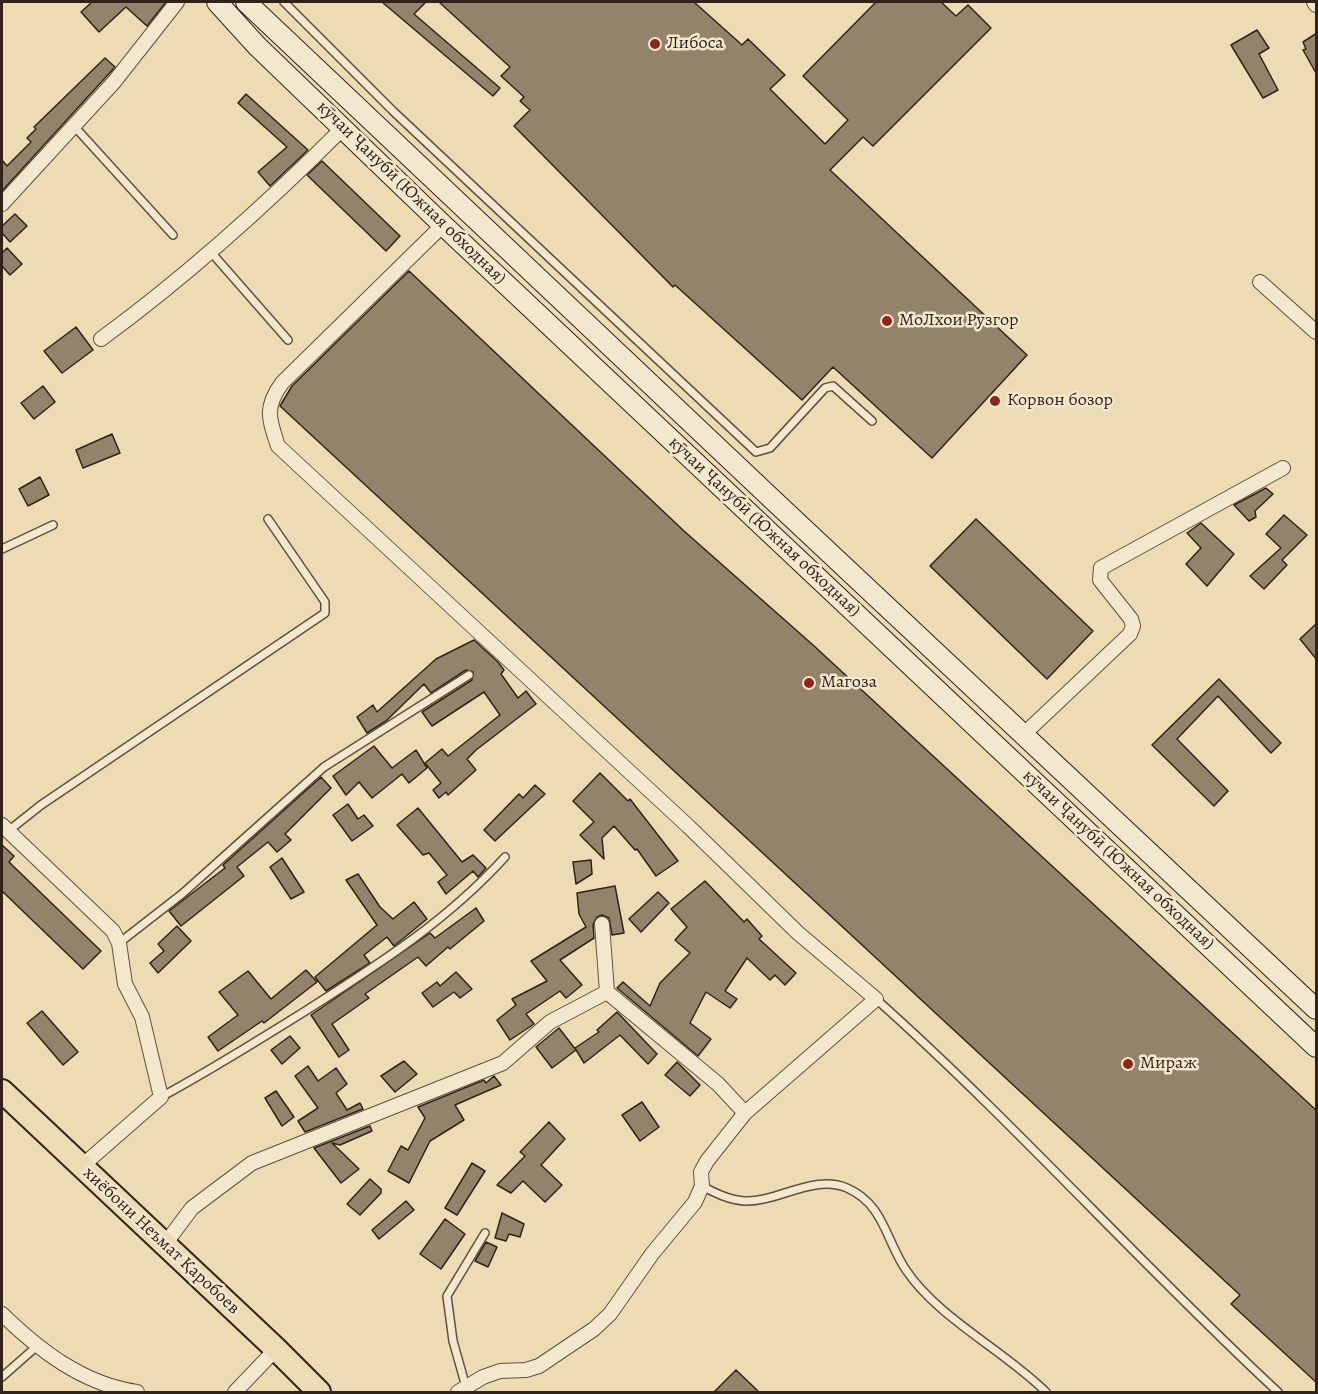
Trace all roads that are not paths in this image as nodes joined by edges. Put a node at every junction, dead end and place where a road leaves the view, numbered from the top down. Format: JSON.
{"nodes":[{"id":1,"x":177,"y":2,"type":"edge"},
{"id":2,"x":217,"y":2,"type":"edge"},
{"id":3,"x":246,"y":2,"type":"edge"},
{"id":4,"x":284,"y":2,"type":"edge"},
{"id":5,"x":74,"y":126,"type":"junction"},
{"id":6,"x":343,"y":128,"type":"junction"},
{"id":7,"x":2,"y":204,"type":"edge"},
{"id":8,"x":443,"y":225,"type":"junction"},
{"id":9,"x":173,"y":235,"type":"dead end"},
{"id":10,"x":210,"y":251,"type":"junction"},
{"id":11,"x":1260,"y":282,"type":"dead end"},
{"id":12,"x":1317,"y":332,"type":"edge"},
{"id":13,"x":101,"y":339,"type":"dead end"},
{"id":14,"x":288,"y":340,"type":"dead end"},
{"id":15,"x":872,"y":421,"type":"dead end"},
{"id":16,"x":1283,"y":468,"type":"dead end"},
{"id":17,"x":268,"y":519,"type":"dead end"},
{"id":18,"x":52,"y":525,"type":"dead end"},
{"id":19,"x":2,"y":549,"type":"edge"},
{"id":20,"x":469,"y":675,"type":"dead end"},
{"id":21,"x":1023,"y":735,"type":"junction"},
{"id":22,"x":4,"y":828,"type":"edge"},
{"id":23,"x":505,"y":857,"type":"dead end"},
{"id":24,"x":602,"y":924,"type":"dead end"},
{"id":25,"x":119,"y":943,"type":"junction"},
{"id":26,"x":607,"y":992,"type":"junction"},
{"id":27,"x":876,"y":999,"type":"junction"},
{"id":28,"x":1317,"y":1009,"type":"edge"},
{"id":29,"x":1317,"y":1047,"type":"edge"},
{"id":30,"x":2,"y":1090,"type":"edge"},
{"id":31,"x":161,"y":1097,"type":"junction"},
{"id":32,"x":745,"y":1113,"type":"junction"},
{"id":33,"x":82,"y":1166,"type":"junction"},
{"id":34,"x":702,"y":1186,"type":"junction"},
{"id":35,"x":485,"y":1233,"type":"dead end"},
{"id":36,"x":165,"y":1244,"type":"junction"},
{"id":37,"x":2,"y":1314,"type":"edge"},
{"id":38,"x":36,"y":1347,"type":"junction"},
{"id":39,"x":276,"y":1348,"type":"junction"},
{"id":40,"x":2,"y":1377,"type":"edge"},
{"id":41,"x":462,"y":1390,"type":"edge"},
{"id":42,"x":118,"y":1391,"type":"edge"},
{"id":43,"x":137,"y":1392,"type":"edge"},
{"id":44,"x":235,"y":1392,"type":"edge"},
{"id":45,"x":319,"y":1392,"type":"edge"},
{"id":46,"x":1046,"y":1392,"type":"edge"},
{"id":47,"x":1278,"y":1392,"type":"edge"}],
"edges":[{"from":1,"to":5,"type":"street"},
{"from":2,"to":6,"type":"main road","name":"кӯчаи Ҷанубӣ (Южная обходная)"},
{"from":3,"to":21,"type":"main road","name":"кӯчаи Ҷанубӣ (Южная обходная)"},
{"from":4,"to":15,"type":"lane"},
{"from":5,"to":7,"type":"street"},
{"from":5,"to":9,"type":"lane"},
{"from":6,"to":8,"type":"main road","name":"кӯчаи Ҷанубӣ (Южная обходная)"},
{"from":6,"to":10,"type":"street"},
{"from":8,"to":27,"type":"street"},
{"from":8,"to":29,"type":"main road","name":"кӯчаи Ҷанубӣ (Южная обходная)"},
{"from":10,"to":13,"type":"street"},
{"from":10,"to":14,"type":"lane"},
{"from":11,"to":12,"type":"street"},
{"from":16,"to":21,"type":"street"},
{"from":17,"to":22,"type":"lane"},
{"from":18,"to":19,"type":"lane"},
{"from":20,"to":25,"type":"lane"},
{"from":21,"to":28,"type":"main road","name":"кӯчаи Ҷанубӣ (Южная обходная)"},
{"from":22,"to":25,"type":"street"},
{"from":23,"to":31,"type":"lane"},
{"from":24,"to":26,"type":"street"},
{"from":25,"to":31,"type":"street"},
{"from":26,"to":32,"type":"street"},
{"from":26,"to":36,"type":"street"},
{"from":27,"to":32,"type":"street"},
{"from":27,"to":47,"type":"lane"},
{"from":30,"to":33,"type":"highway","name":"хиёбони Неъмат Қаробоев"},
{"from":31,"to":33,"type":"street"},
{"from":32,"to":34,"type":"street"},
{"from":33,"to":36,"type":"highway","name":"хиёбони Неъмат Қаробоев"},
{"from":34,"to":41,"type":"street"},
{"from":34,"to":46,"type":"lane"},
{"from":35,"to":41,"type":"lane"},
{"from":36,"to":39,"type":"highway","name":"хиёбони Неъмат Қаробоев"},
{"from":37,"to":38,"type":"street"},
{"from":38,"to":40,"type":"lane"},
{"from":38,"to":42,"type":"street"},
{"from":39,"to":44,"type":"street"},
{"from":39,"to":45,"type":"highway","name":"хиёбони Неъмат Қаробоев"},
{"from":42,"to":43,"type":"street"}]}
